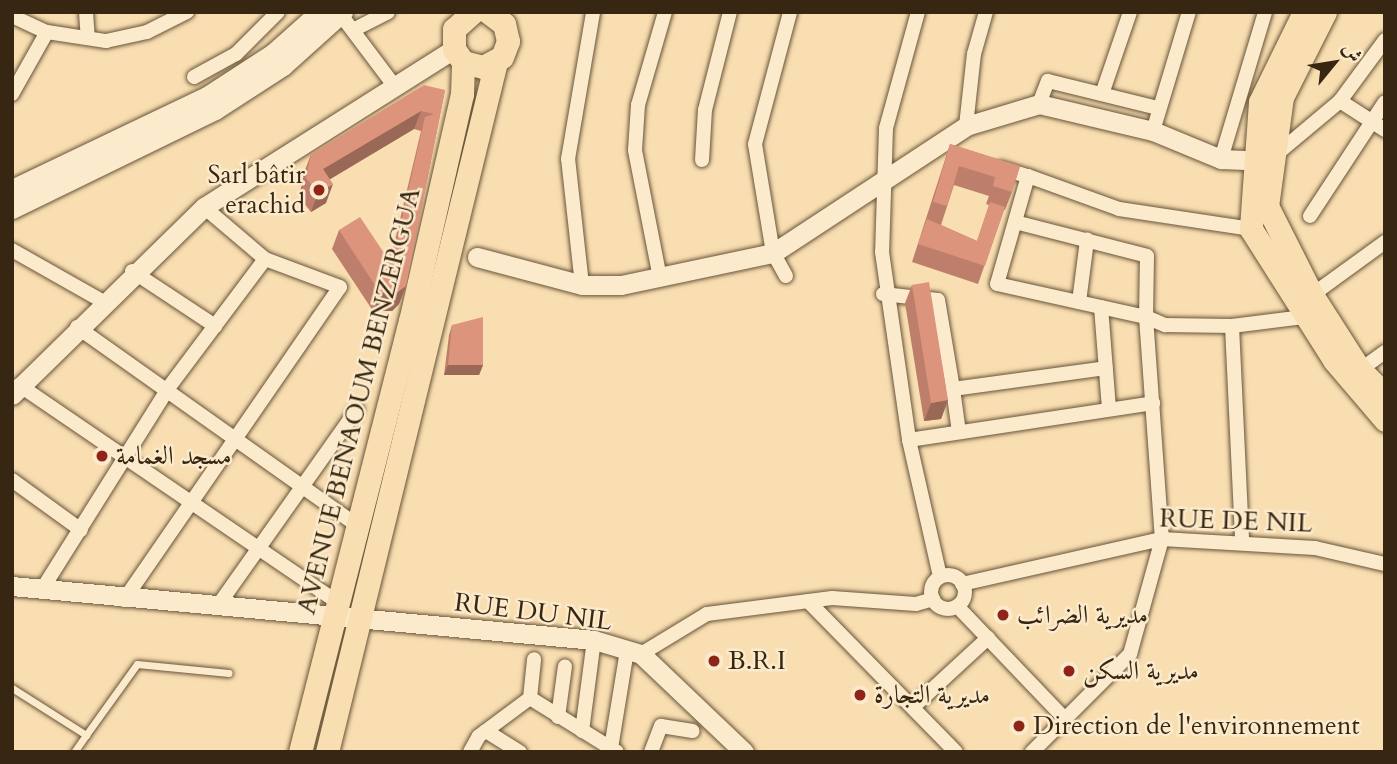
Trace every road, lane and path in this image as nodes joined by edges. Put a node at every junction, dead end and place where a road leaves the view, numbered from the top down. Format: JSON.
{"nodes":[{"id":1,"x":86,"y":12,"type":"edge"},
{"id":2,"x":187,"y":12,"type":"edge"},
{"id":3,"x":278,"y":12,"type":"edge"},
{"id":4,"x":319,"y":12,"type":"edge"},
{"id":5,"x":388,"y":12,"type":"edge"},
{"id":6,"x":473,"y":12,"type":"edge"},
{"id":7,"x":488,"y":12,"type":"edge"},
{"id":8,"x":593,"y":12,"type":"edge"},
{"id":9,"x":665,"y":12,"type":"edge"},
{"id":10,"x":730,"y":12,"type":"edge"},
{"id":11,"x":790,"y":12,"type":"edge"},
{"id":12,"x":918,"y":12,"type":"edge"},
{"id":13,"x":986,"y":12,"type":"edge"},
{"id":14,"x":1130,"y":12,"type":"edge"},
{"id":15,"x":1189,"y":12,"type":"edge"},
{"id":16,"x":1265,"y":12,"type":"edge"},
{"id":17,"x":1304,"y":12,"type":"edge"},
{"id":18,"x":1325,"y":12,"type":"edge"},
{"id":19,"x":12,"y":16,"type":"edge"},
{"id":20,"x":346,"y":19,"type":"edge"},
{"id":21,"x":509,"y":23,"type":"edge"},
{"id":22,"x":47,"y":32,"type":"junction"},
{"id":23,"x":88,"y":38,"type":"junction"},
{"id":24,"x":1385,"y":40,"type":"edge"},
{"id":25,"x":459,"y":56,"type":"junction"},
{"id":26,"x":496,"y":62,"type":"junction"},
{"id":27,"x":194,"y":77,"type":"dead end"},
{"id":28,"x":396,"y":88,"type":"junction"},
{"id":29,"x":12,"y":94,"type":"edge"},
{"id":30,"x":1102,"y":94,"type":"junction"},
{"id":31,"x":1340,"y":101,"type":"junction"},
{"id":32,"x":1385,"y":102,"type":"edge"},
{"id":33,"x":1039,"y":104,"type":"junction"},
{"id":34,"x":1157,"y":108,"type":"junction"},
{"id":35,"x":966,"y":126,"type":"junction"},
{"id":36,"x":1378,"y":126,"type":"edge"},
{"id":37,"x":1153,"y":131,"type":"junction"},
{"id":38,"x":1221,"y":159,"type":"junction"},
{"id":39,"x":702,"y":160,"type":"dead end"},
{"id":40,"x":1260,"y":162,"type":"junction"},
{"id":41,"x":988,"y":165,"type":"edge"},
{"id":42,"x":1028,"y":176,"type":"junction"},
{"id":43,"x":888,"y":184,"type":"junction"},
{"id":44,"x":12,"y":189,"type":"edge"},
{"id":45,"x":204,"y":207,"type":"junction"},
{"id":46,"x":12,"y":209,"type":"edge"},
{"id":47,"x":1310,"y":216,"type":"dead end"},
{"id":48,"x":1015,"y":222,"type":"junction"},
{"id":49,"x":454,"y":229,"type":"junction"},
{"id":50,"x":1251,"y":229,"type":"junction"},
{"id":51,"x":1087,"y":240,"type":"junction"},
{"id":52,"x":1385,"y":243,"type":"edge"},
{"id":53,"x":12,"y":250,"type":"edge"},
{"id":54,"x":774,"y":253,"type":"junction"},
{"id":55,"x":477,"y":257,"type":"junction"},
{"id":56,"x":265,"y":259,"type":"junction"},
{"id":57,"x":444,"y":267,"type":"junction"},
{"id":58,"x":132,"y":271,"type":"junction"},
{"id":59,"x":786,"y":276,"type":"dead end"},
{"id":60,"x":660,"y":278,"type":"junction"},
{"id":61,"x":582,"y":285,"type":"junction"},
{"id":62,"x":883,"y":295,"type":"junction"},
{"id":63,"x":102,"y":301,"type":"junction"},
{"id":64,"x":1079,"y":302,"type":"junction"},
{"id":65,"x":1101,"y":307,"type":"junction"},
{"id":66,"x":1313,"y":308,"type":"junction"},
{"id":67,"x":1146,"y":317,"type":"junction"},
{"id":68,"x":215,"y":326,"type":"junction"},
{"id":69,"x":1232,"y":326,"type":"junction"},
{"id":70,"x":77,"y":327,"type":"junction"},
{"id":71,"x":1385,"y":352,"type":"edge"},
{"id":72,"x":1106,"y":368,"type":"junction"},
{"id":73,"x":1360,"y":370,"type":"junction"},
{"id":74,"x":169,"y":387,"type":"junction"},
{"id":75,"x":16,"y":390,"type":"edge"},
{"id":76,"x":953,"y":390,"type":"junction"},
{"id":77,"x":1385,"y":395,"type":"edge"},
{"id":78,"x":1153,"y":403,"type":"junction"},
{"id":79,"x":357,"y":409,"type":"dead end"},
{"id":80,"x":1108,"y":410,"type":"junction"},
{"id":81,"x":1385,"y":420,"type":"edge"},
{"id":82,"x":959,"y":432,"type":"junction"},
{"id":83,"x":233,"y":434,"type":"junction"},
{"id":84,"x":909,"y":440,"type":"junction"},
{"id":85,"x":124,"y":459,"type":"junction"},
{"id":86,"x":12,"y":480,"type":"edge"},
{"id":87,"x":302,"y":485,"type":"junction"},
{"id":88,"x":190,"y":498,"type":"junction"},
{"id":89,"x":359,"y":527,"type":"junction"},
{"id":90,"x":81,"y":530,"type":"junction"},
{"id":91,"x":1162,"y":539,"type":"junction"},
{"id":92,"x":1242,"y":542,"type":"junction"},
{"id":93,"x":258,"y":546,"type":"junction"},
{"id":94,"x":1385,"y":564,"type":"edge"},
{"id":95,"x":940,"y":577,"type":"junction"},
{"id":96,"x":962,"y":584,"type":"junction"},
{"id":97,"x":12,"y":586,"type":"edge"},
{"id":98,"x":43,"y":588,"type":"junction"},
{"id":99,"x":933,"y":599,"type":"junction"},
{"id":100,"x":124,"y":600,"type":"junction"},
{"id":101,"x":808,"y":601,"type":"junction"},
{"id":102,"x":957,"y":606,"type":"junction"},
{"id":103,"x":217,"y":607,"type":"junction"},
{"id":104,"x":337,"y":611,"type":"junction"},
{"id":105,"x":361,"y":620,"type":"junction"},
{"id":106,"x":988,"y":638,"type":"junction"},
{"id":107,"x":594,"y":640,"type":"junction"},
{"id":108,"x":634,"y":652,"type":"junction"},
{"id":109,"x":534,"y":659,"type":"dead end"},
{"id":110,"x":565,"y":666,"type":"dead end"},
{"id":111,"x":229,"y":673,"type":"dead end"},
{"id":112,"x":12,"y":688,"type":"edge"},
{"id":113,"x":530,"y":698,"type":"junction"},
{"id":114,"x":913,"y":707,"type":"junction"},
{"id":115,"x":558,"y":717,"type":"junction"},
{"id":116,"x":1066,"y":720,"type":"junction"},
{"id":117,"x":486,"y":731,"type":"junction"},
{"id":118,"x":582,"y":731,"type":"junction"},
{"id":119,"x":693,"y":731,"type":"dead end"},
{"id":120,"x":86,"y":735,"type":"junction"},
{"id":121,"x":614,"y":750,"type":"edge"},
{"id":122,"x":75,"y":752,"type":"edge"},
{"id":123,"x":300,"y":752,"type":"edge"},
{"id":124,"x":327,"y":752,"type":"edge"},
{"id":125,"x":470,"y":752,"type":"edge"},
{"id":126,"x":520,"y":752,"type":"edge"},
{"id":127,"x":651,"y":752,"type":"edge"},
{"id":128,"x":744,"y":752,"type":"edge"},
{"id":129,"x":956,"y":752,"type":"edge"},
{"id":130,"x":1032,"y":752,"type":"edge"}],
"edges":[{"from":1,"to":23,"type":"street"},
{"from":2,"to":23,"type":"street"},
{"from":3,"to":27,"type":"street"},
{"from":4,"to":44,"type":"street"},
{"from":5,"to":20,"type":"street"},
{"from":6,"to":25,"type":"main road","name":"AVENUE BENAOUM BENZERGUA"},
{"from":7,"to":21,"type":"main road"},
{"from":8,"to":61,"type":"street"},
{"from":9,"to":60,"type":"street"},
{"from":10,"to":39,"type":"street"},
{"from":11,"to":54,"type":"street"},
{"from":12,"to":43,"type":"street"},
{"from":13,"to":35,"type":"street"},
{"from":14,"to":30,"type":"street"},
{"from":15,"to":34,"type":"street"},
{"from":16,"to":38,"type":"street"},
{"from":17,"to":40,"type":"main road"},
{"from":18,"to":40,"type":"main road"},
{"from":19,"to":22,"type":"street"},
{"from":20,"to":28,"type":"street"},
{"from":20,"to":46,"type":"street"},
{"from":21,"to":26,"type":"main road","name":"AVENUE BENAOUM BENZERGUA"},
{"from":22,"to":23,"type":"street"},
{"from":22,"to":29,"type":"street"},
{"from":24,"to":31,"type":"street"},
{"from":25,"to":26,"type":"main road"},
{"from":25,"to":28,"type":"street"},
{"from":25,"to":89,"type":"main road","name":"AVENUE BENAOUM BENZERGUA"},
{"from":26,"to":49,"type":"main road","name":"AVENUE BENAOUM BENZERGUA"},
{"from":28,"to":45,"type":"street"},
{"from":30,"to":33,"type":"street"},
{"from":30,"to":34,"type":"street"},
{"from":31,"to":36,"type":"street"},
{"from":31,"to":40,"type":"street"},
{"from":32,"to":36,"type":"street"},
{"from":33,"to":35,"type":"street"},
{"from":33,"to":37,"type":"street"},
{"from":34,"to":37,"type":"street"},
{"from":35,"to":43,"type":"street"},
{"from":36,"to":47,"type":"street"},
{"from":37,"to":38,"type":"street"},
{"from":38,"to":40,"type":"street"},
{"from":40,"to":50,"type":"main road"},
{"from":40,"to":66,"type":"main road"},
{"from":41,"to":42,"type":"street"},
{"from":42,"to":48,"type":"street"},
{"from":42,"to":50,"type":"street"},
{"from":43,"to":54,"type":"street"},
{"from":43,"to":62,"type":"street"},
{"from":45,"to":56,"type":"street"},
{"from":45,"to":58,"type":"street"},
{"from":48,"to":51,"type":"street"},
{"from":48,"to":64,"type":"street"},
{"from":49,"to":55,"type":"street"},
{"from":49,"to":57,"type":"main road","name":"AVENUE BENAOUM BENZERGUA"},
{"from":50,"to":66,"type":"main road"},
{"from":51,"to":64,"type":"street"},
{"from":51,"to":67,"type":"street"},
{"from":52,"to":66,"type":"street"},
{"from":53,"to":63,"type":"street"},
{"from":54,"to":59,"type":"street"},
{"from":54,"to":60,"type":"street"},
{"from":55,"to":57,"type":"street"},
{"from":55,"to":61,"type":"street"},
{"from":56,"to":68,"type":"street"},
{"from":56,"to":83,"type":"street"},
{"from":57,"to":105,"type":"main road","name":"AVENUE BENAOUM BENZERGUA"},
{"from":58,"to":63,"type":"street"},
{"from":58,"to":68,"type":"street"},
{"from":60,"to":61,"type":"street"},
{"from":62,"to":76,"type":"street"},
{"from":62,"to":84,"type":"street"},
{"from":63,"to":70,"type":"street"},
{"from":64,"to":65,"type":"street"},
{"from":65,"to":67,"type":"street"},
{"from":65,"to":72,"type":"street"},
{"from":66,"to":69,"type":"street"},
{"from":66,"to":73,"type":"main road"},
{"from":66,"to":81,"type":"main road"},
{"from":67,"to":69,"type":"street"},
{"from":67,"to":78,"type":"street"},
{"from":68,"to":74,"type":"street"},
{"from":69,"to":92,"type":"street"},
{"from":70,"to":74,"type":"street"},
{"from":70,"to":75,"type":"street"},
{"from":71,"to":73,"type":"street"},
{"from":72,"to":76,"type":"street"},
{"from":72,"to":80,"type":"street"},
{"from":73,"to":77,"type":"main road"},
{"from":74,"to":83,"type":"street"},
{"from":74,"to":85,"type":"street"},
{"from":75,"to":85,"type":"street"},
{"from":76,"to":82,"type":"street"},
{"from":78,"to":80,"type":"street"},
{"from":78,"to":91,"type":"street"},
{"from":79,"to":87,"type":"street"},
{"from":80,"to":82,"type":"street"},
{"from":82,"to":84,"type":"street"},
{"from":83,"to":87,"type":"street"},
{"from":83,"to":88,"type":"street"},
{"from":84,"to":95,"type":"street"},
{"from":85,"to":88,"type":"street"},
{"from":85,"to":90,"type":"street"},
{"from":86,"to":90,"type":"street"},
{"from":87,"to":89,"type":"street"},
{"from":87,"to":93,"type":"street"},
{"from":88,"to":93,"type":"street"},
{"from":88,"to":100,"type":"street"},
{"from":89,"to":104,"type":"main road","name":"AVENUE BENAOUM BENZERGUA"},
{"from":90,"to":98,"type":"street"},
{"from":91,"to":92,"type":"street","name":"RUE DE NIL"},
{"from":91,"to":96,"type":"street","name":"RUE DE NIL"},
{"from":91,"to":116,"type":"street"},
{"from":92,"to":94,"type":"street","name":"RUE DE NIL"},
{"from":93,"to":103,"type":"street"},
{"from":93,"to":104,"type":"street"},
{"from":95,"to":96,"type":"street"},
{"from":95,"to":99,"type":"street"},
{"from":96,"to":102,"type":"street"},
{"from":97,"to":98,"type":"street","name":"RUE DU NIL"},
{"from":98,"to":100,"type":"street","name":"RUE DU NIL"},
{"from":99,"to":101,"type":"street"},
{"from":99,"to":102,"type":"street"},
{"from":100,"to":103,"type":"street","name":"RUE DU NIL"},
{"from":101,"to":108,"type":"street"},
{"from":101,"to":114,"type":"street"},
{"from":102,"to":106,"type":"street"},
{"from":103,"to":104,"type":"street","name":"RUE DU NIL"},
{"from":104,"to":105,"type":"street","name":"RUE DU NIL"},
{"from":104,"to":123,"type":"main road","name":"AVENUE BENAOUM BENZERGUA"},
{"from":105,"to":107,"type":"street","name":"RUE DU NIL"},
{"from":105,"to":124,"type":"main road","name":"AVENUE BENAOUM BENZERGUA"},
{"from":106,"to":114,"type":"street"},
{"from":106,"to":116,"type":"street"},
{"from":107,"to":108,"type":"street","name":"RUE DU NIL"},
{"from":107,"to":118,"type":"street"},
{"from":108,"to":121,"type":"street"},
{"from":108,"to":128,"type":"street","name":"RUE DU NIL"},
{"from":109,"to":113,"type":"street"},
{"from":110,"to":115,"type":"street"},
{"from":111,"to":120,"type":"lane"},
{"from":112,"to":120,"type":"lane"},
{"from":113,"to":115,"type":"street"},
{"from":113,"to":117,"type":"street"},
{"from":114,"to":129,"type":"street"},
{"from":115,"to":118,"type":"street"},
{"from":116,"to":130,"type":"street"},
{"from":117,"to":125,"type":"street"},
{"from":117,"to":126,"type":"street"},
{"from":118,"to":121,"type":"street"},
{"from":119,"to":127,"type":"street"},
{"from":120,"to":122,"type":"lane"}]}
